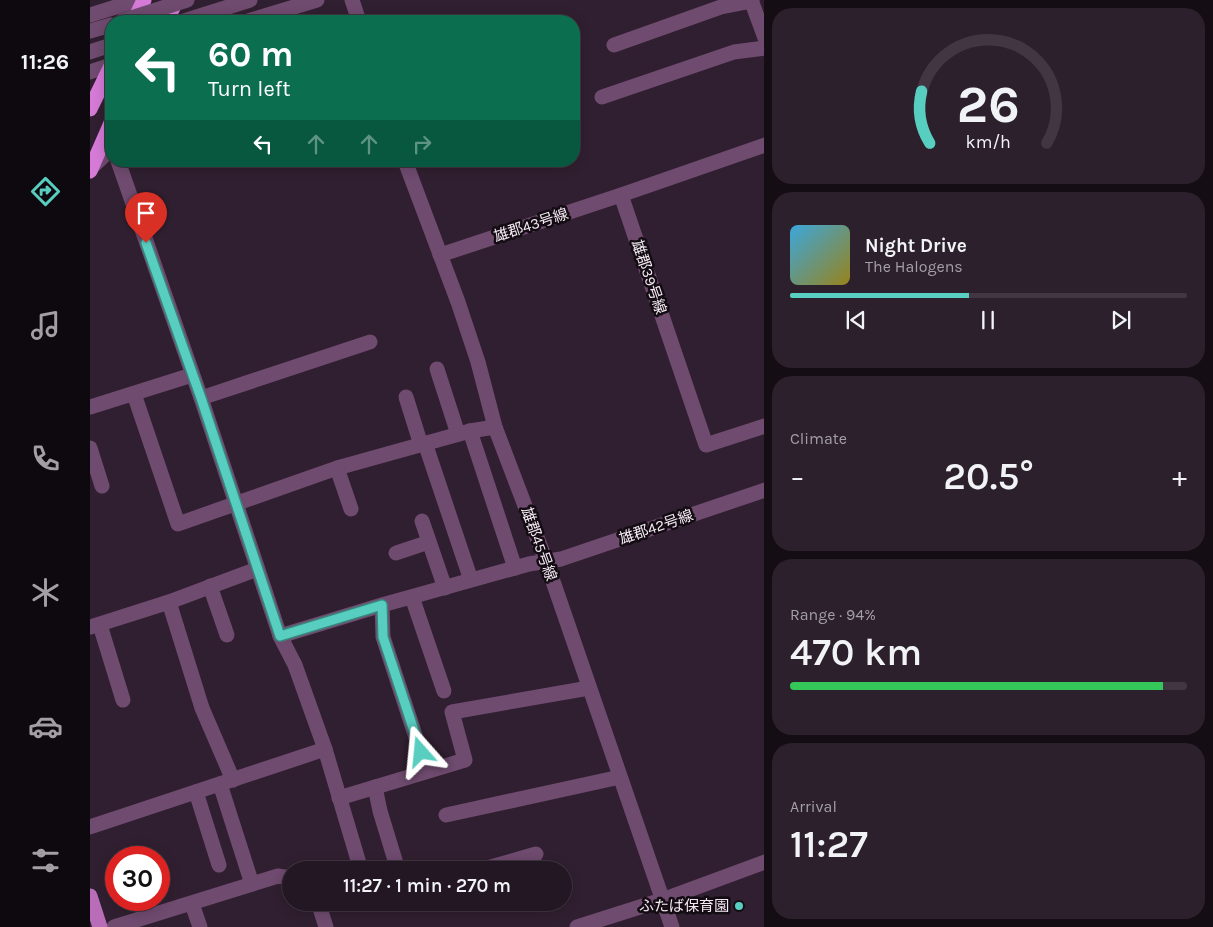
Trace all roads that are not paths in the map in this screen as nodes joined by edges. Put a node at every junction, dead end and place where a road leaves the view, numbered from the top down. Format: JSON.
{"nodes":[{"id":1,"x":138,"y":0,"type":"edge"},
{"id":2,"x":144,"y":0,"type":"edge"},
{"id":3,"x":177,"y":0,"type":"edge"},
{"id":4,"x":187,"y":0,"type":"edge"},
{"id":5,"x":250,"y":0,"type":"edge"},
{"id":6,"x":318,"y":0,"type":"edge"},
{"id":7,"x":352,"y":0,"type":"edge"},
{"id":8,"x":751,"y":0,"type":"edge"},
{"id":9,"x":90,"y":15,"type":"edge"},
{"id":10,"x":137,"y":15,"type":"edge"},
{"id":11,"x":141,"y":15,"type":"edge"},
{"id":12,"x":169,"y":15,"type":"edge"},
{"id":13,"x":203,"y":15,"type":"edge"},
{"id":14,"x":268,"y":15,"type":"edge"},
{"id":15,"x":357,"y":15,"type":"edge"},
{"id":16,"x":105,"y":26,"type":"edge"},
{"id":17,"x":90,"y":31,"type":"edge"},
{"id":18,"x":764,"y":38,"type":"edge"},
{"id":19,"x":614,"y":45,"type":"dead end"},
{"id":20,"x":105,"y":47,"type":"edge"},
{"id":21,"x":764,"y":48,"type":"edge"},
{"id":22,"x":90,"y":52,"type":"edge"},
{"id":23,"x":105,"y":67,"type":"edge"},
{"id":24,"x":90,"y":72,"type":"edge"},
{"id":25,"x":105,"y":78,"type":"edge"},
{"id":26,"x":602,"y":98,"type":"dead end"},
{"id":27,"x":90,"y":109,"type":"edge"},
{"id":28,"x":105,"y":141,"type":"edge"},
{"id":29,"x":764,"y":145,"type":"edge"},
{"id":30,"x":105,"y":155,"type":"edge"},
{"id":31,"x":121,"y":167,"type":"edge"},
{"id":32,"x":407,"y":167,"type":"edge"},
{"id":33,"x":91,"y":169,"type":"edge"},
{"id":34,"x":622,"y":195,"type":"junction"},
{"id":35,"x":440,"y":255,"type":"junction"},
{"id":36,"x":370,"y":342,"type":"dead end"},
{"id":37,"x":437,"y":369,"type":"dead end"},
{"id":38,"x":192,"y":375,"type":"junction"},
{"id":39,"x":134,"y":394,"type":"junction"},
{"id":40,"x":406,"y":397,"type":"dead end"},
{"id":41,"x":201,"y":398,"type":"junction"},
{"id":42,"x":90,"y":407,"type":"edge"},
{"id":43,"x":764,"y":426,"type":"edge"},
{"id":44,"x":495,"y":427,"type":"junction"},
{"id":45,"x":464,"y":433,"type":"junction"},
{"id":46,"x":423,"y":444,"type":"junction"},
{"id":47,"x":90,"y":448,"type":"edge"},
{"id":48,"x":337,"y":468,"type":"junction"},
{"id":49,"x":102,"y":486,"type":"dead end"},
{"id":50,"x":764,"y":490,"type":"edge"},
{"id":51,"x":236,"y":503,"type":"junction"},
{"id":52,"x":351,"y":509,"type":"dead end"},
{"id":53,"x":422,"y":521,"type":"dead end"},
{"id":54,"x":429,"y":542,"type":"junction"},
{"id":55,"x":396,"y":553,"type":"dead end"},
{"id":56,"x":546,"y":561,"type":"junction"},
{"id":57,"x":515,"y":568,"type":"junction"},
{"id":58,"x":257,"y":569,"type":"junction"},
{"id":59,"x":471,"y":580,"type":"junction"},
{"id":60,"x":210,"y":586,"type":"junction"},
{"id":61,"x":445,"y":588,"type":"junction"},
{"id":62,"x":412,"y":597,"type":"junction"},
{"id":63,"x":169,"y":602,"type":"junction"},
{"id":64,"x":382,"y":605,"type":"junction"},
{"id":65,"x":95,"y":626,"type":"edge"},
{"id":66,"x":227,"y":635,"type":"dead end"},
{"id":67,"x":280,"y":636,"type":"junction"},
{"id":68,"x":589,"y":688,"type":"junction"},
{"id":69,"x":444,"y":691,"type":"dead end"},
{"id":70,"x":123,"y":700,"type":"dead end"},
{"id":71,"x":324,"y":749,"type":"junction"},
{"id":72,"x":421,"y":752,"type":"dead end"},
{"id":73,"x":620,"y":777,"type":"junction"},
{"id":74,"x":227,"y":782,"type":"junction"},
{"id":75,"x":375,"y":787,"type":"junction"},
{"id":76,"x":196,"y":792,"type":"junction"},
{"id":77,"x":339,"y":798,"type":"junction"},
{"id":78,"x":446,"y":815,"type":"dead end"},
{"id":79,"x":90,"y":827,"type":"edge"},
{"id":80,"x":536,"y":854,"type":"dead end"},
{"id":81,"x":358,"y":861,"type":"edge"},
{"id":82,"x":395,"y":861,"type":"edge"},
{"id":83,"x":512,"y":861,"type":"edge"},
{"id":84,"x":764,"y":862,"type":"edge"},
{"id":85,"x":219,"y":865,"type":"dead end"},
{"id":86,"x":282,"y":877,"type":"edge"},
{"id":87,"x":252,"y":884,"type":"junction"},
{"id":88,"x":90,"y":896,"type":"edge"},
{"id":89,"x":662,"y":900,"type":"junction"},
{"id":90,"x":192,"y":904,"type":"junction"},
{"id":91,"x":321,"y":911,"type":"edge"},
{"id":92,"x":100,"y":927,"type":"edge"},
{"id":93,"x":114,"y":927,"type":"edge"},
{"id":94,"x":200,"y":927,"type":"edge"},
{"id":95,"x":326,"y":927,"type":"edge"},
{"id":96,"x":577,"y":927,"type":"edge"},
{"id":97,"x":672,"y":927,"type":"edge"}],
"edges":[{"from":1,"to":9,"type":"street"},
{"from":2,"to":10,"type":"highway"},
{"from":3,"to":12,"type":"highway"},
{"from":4,"to":11,"type":"street","bridge":true},
{"from":5,"to":13,"type":"street"},
{"from":6,"to":14,"type":"street"},
{"from":7,"to":15,"type":"street"},
{"from":8,"to":18,"type":"street"},
{"from":8,"to":19,"type":"street"},
{"from":16,"to":17,"type":"street"},
{"from":20,"to":22,"type":"street"},
{"from":21,"to":26,"type":"street"},
{"from":23,"to":24,"type":"street"},
{"from":25,"to":27,"type":"highway"},
{"from":28,"to":33,"type":"highway"},
{"from":29,"to":34,"type":"street"},
{"from":30,"to":33,"type":"street"},
{"from":31,"to":38,"type":"street"},
{"from":32,"to":35,"type":"street","name":"雄郡45号線"},
{"from":34,"to":35,"type":"street","name":"雄郡43号線"},
{"from":34,"to":43,"type":"street","name":"雄郡39号線"},
{"from":35,"to":44,"type":"street","name":"雄郡45号線"},
{"from":36,"to":41,"type":"street"},
{"from":37,"to":45,"type":"street"},
{"from":38,"to":39,"type":"street"},
{"from":38,"to":41,"type":"street"},
{"from":39,"to":42,"type":"street"},
{"from":39,"to":51,"type":"street"},
{"from":40,"to":46,"type":"street"},
{"from":41,"to":51,"type":"street"},
{"from":44,"to":45,"type":"street"},
{"from":44,"to":56,"type":"street","name":"雄郡45号線"},
{"from":45,"to":46,"type":"street"},
{"from":45,"to":57,"type":"street"},
{"from":46,"to":48,"type":"street"},
{"from":46,"to":59,"type":"street"},
{"from":47,"to":49,"type":"street"},
{"from":48,"to":51,"type":"street"},
{"from":48,"to":52,"type":"street"},
{"from":50,"to":56,"type":"street","name":"雄郡42号線"},
{"from":51,"to":58,"type":"street"},
{"from":53,"to":54,"type":"street"},
{"from":54,"to":55,"type":"street"},
{"from":54,"to":61,"type":"street"},
{"from":56,"to":57,"type":"street","name":"雄郡42号線"},
{"from":56,"to":68,"type":"street","name":"雄郡45号線"},
{"from":57,"to":59,"type":"street","name":"雄郡42号線"},
{"from":58,"to":60,"type":"street"},
{"from":58,"to":67,"type":"street"},
{"from":59,"to":61,"type":"street","name":"雄郡42号線"},
{"from":60,"to":63,"type":"street"},
{"from":60,"to":66,"type":"street"},
{"from":61,"to":62,"type":"street","name":"雄郡42号線"},
{"from":62,"to":64,"type":"street","name":"雄郡42号線"},
{"from":62,"to":69,"type":"street"},
{"from":63,"to":65,"type":"street"},
{"from":63,"to":74,"type":"street"},
{"from":64,"to":67,"type":"street","name":"雄郡42号線"},
{"from":64,"to":72,"type":"street"},
{"from":65,"to":70,"type":"street"},
{"from":67,"to":71,"type":"street"},
{"from":68,"to":73,"type":"street","name":"雄郡45号線"},
{"from":68,"to":75,"type":"street"},
{"from":71,"to":74,"type":"street"},
{"from":71,"to":77,"type":"street"},
{"from":73,"to":78,"type":"street"},
{"from":73,"to":89,"type":"street","name":"雄郡45号線"},
{"from":74,"to":76,"type":"street"},
{"from":74,"to":87,"type":"street"},
{"from":75,"to":77,"type":"street"},
{"from":75,"to":82,"type":"street"},
{"from":76,"to":79,"type":"street"},
{"from":76,"to":85,"type":"street"},
{"from":77,"to":81,"type":"street"},
{"from":80,"to":83,"type":"street"},
{"from":84,"to":89,"type":"street"},
{"from":86,"to":87,"type":"street"},
{"from":87,"to":90,"type":"street"},
{"from":88,"to":92,"type":"main road"},
{"from":89,"to":96,"type":"street"},
{"from":89,"to":97,"type":"street","name":"雄郡45号線"},
{"from":90,"to":93,"type":"street"},
{"from":90,"to":94,"type":"street"},
{"from":91,"to":95,"type":"street"}]}
